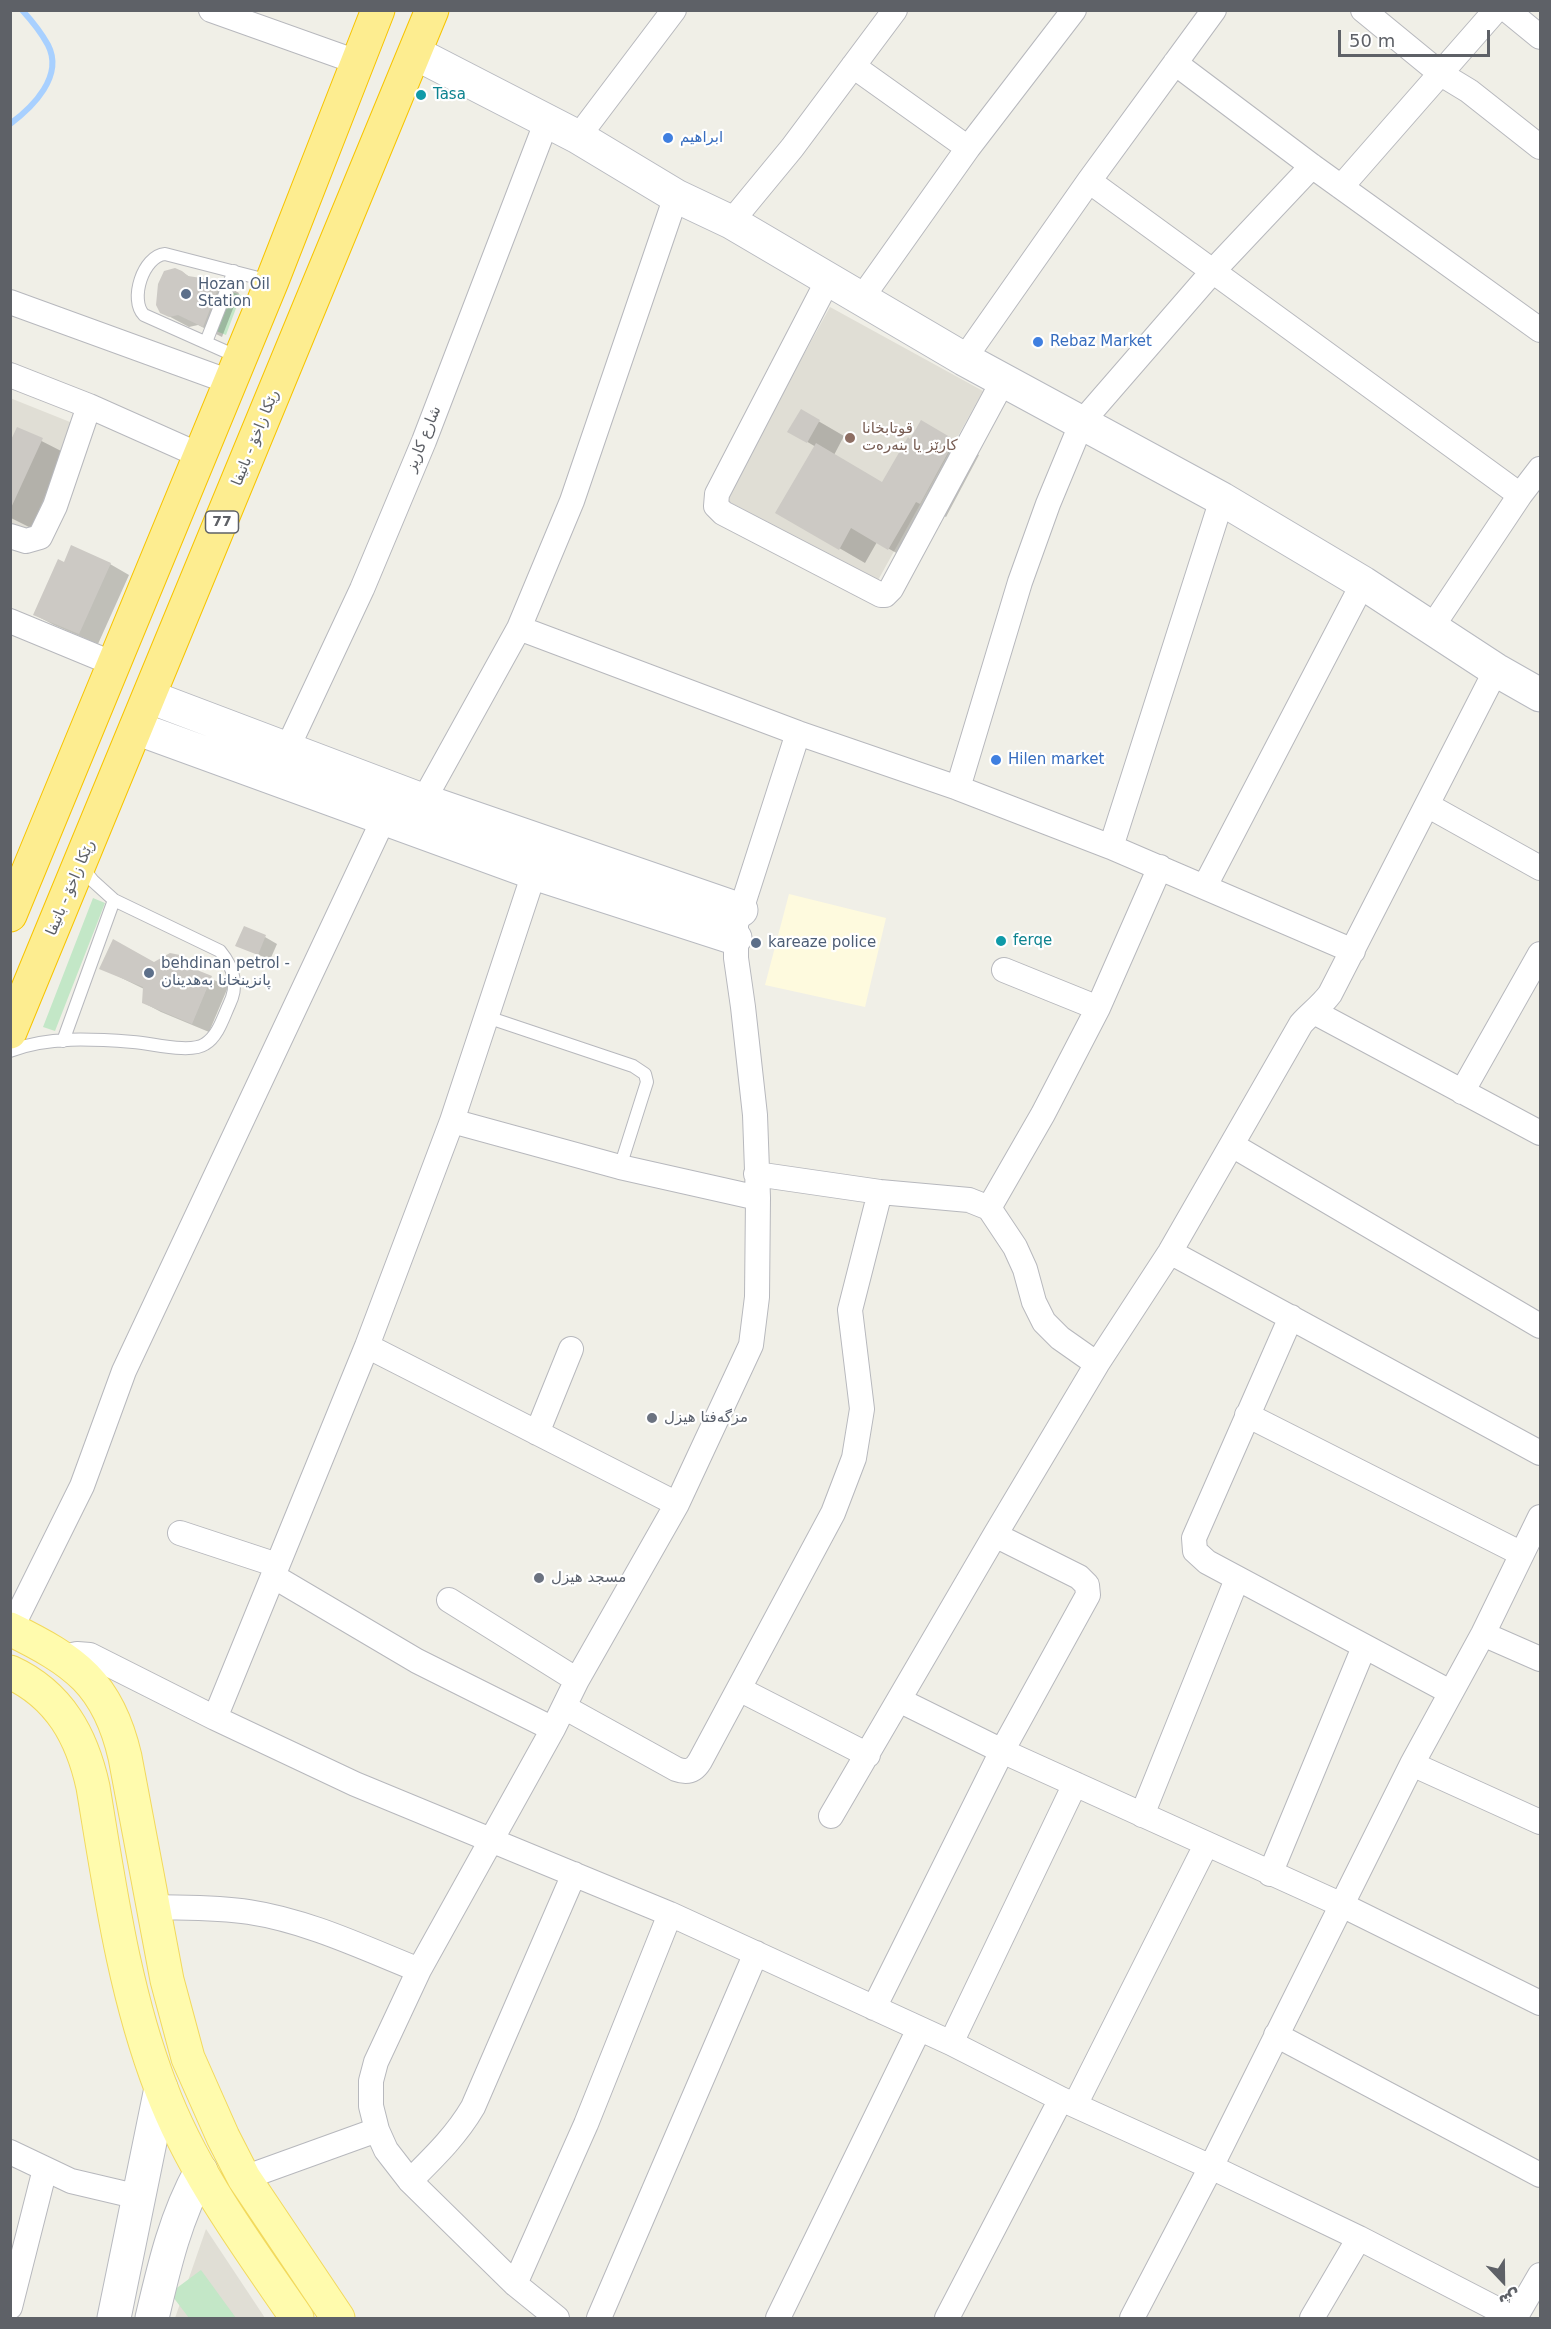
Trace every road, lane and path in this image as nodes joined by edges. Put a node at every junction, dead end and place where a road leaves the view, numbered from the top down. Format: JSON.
{"nodes":[{"id":1,"x":211,"y":10,"type":"edge"},
{"id":2,"x":378,"y":10,"type":"edge"},
{"id":3,"x":432,"y":10,"type":"edge"},
{"id":4,"x":674,"y":10,"type":"edge"},
{"id":5,"x":895,"y":10,"type":"edge"},
{"id":6,"x":1074,"y":10,"type":"edge"},
{"id":7,"x":1214,"y":10,"type":"edge"},
{"id":8,"x":1363,"y":10,"type":"edge"},
{"id":9,"x":1496,"y":10,"type":"edge"},
{"id":10,"x":1507,"y":10,"type":"edge"},
{"id":11,"x":1538,"y":31,"type":"edge"},
{"id":12,"x":415,"y":53,"type":"junction"},
{"id":13,"x":357,"y":62,"type":"junction"},
{"id":14,"x":1175,"y":63,"type":"junction"},
{"id":15,"x":853,"y":66,"type":"junction"},
{"id":16,"x":1441,"y":74,"type":"junction"},
{"id":17,"x":546,"y":123,"type":"junction"},
{"id":18,"x":578,"y":137,"type":"junction"},
{"id":19,"x":1540,"y":147,"type":"edge"},
{"id":20,"x":969,"y":148,"type":"junction"},
{"id":21,"x":1312,"y":166,"type":"junction"},
{"id":22,"x":1089,"y":181,"type":"junction"},
{"id":23,"x":1341,"y":187,"type":"junction"},
{"id":24,"x":676,"y":196,"type":"junction"},
{"id":25,"x":731,"y":222,"type":"junction"},
{"id":26,"x":234,"y":271,"type":"junction"},
{"id":27,"x":1213,"y":271,"type":"junction"},
{"id":28,"x":828,"y":280,"type":"junction"},
{"id":29,"x":272,"y":281,"type":"junction"},
{"id":30,"x":861,"y":299,"type":"junction"},
{"id":31,"x":10,"y":302,"type":"edge"},
{"id":32,"x":1540,"y":330,"type":"edge"},
{"id":33,"x":206,"y":342,"type":"junction"},
{"id":34,"x":964,"y":359,"type":"junction"},
{"id":35,"x":235,"y":370,"type":"junction"},
{"id":36,"x":10,"y":375,"type":"edge"},
{"id":37,"x":1003,"y":381,"type":"junction"},
{"id":38,"x":89,"y":406,"type":"junction"},
{"id":39,"x":1082,"y":422,"type":"junction"},
{"id":40,"x":199,"y":455,"type":"junction"},
{"id":41,"x":1540,"y":469,"type":"edge"},
{"id":42,"x":1520,"y":495,"type":"junction"},
{"id":43,"x":1222,"y":499,"type":"junction"},
{"id":44,"x":10,"y":536,"type":"edge"},
{"id":45,"x":1363,"y":583,"type":"junction"},
{"id":46,"x":10,"y":621,"type":"edge"},
{"id":47,"x":1432,"y":627,"type":"junction"},
{"id":48,"x":519,"y":628,"type":"junction"},
{"id":49,"x":114,"y":664,"type":"junction"},
{"id":50,"x":1496,"y":670,"type":"junction"},
{"id":51,"x":1540,"y":695,"type":"edge"},
{"id":52,"x":150,"y":697,"type":"junction"},
{"id":53,"x":136,"y":728,"type":"junction"},
{"id":54,"x":798,"y":733,"type":"junction"},
{"id":55,"x":287,"y":749,"type":"junction"},
{"id":56,"x":958,"y":788,"type":"junction"},
{"id":57,"x":1427,"y":805,"type":"junction"},
{"id":58,"x":405,"y":815,"type":"junction"},
{"id":59,"x":1111,"y":847,"type":"junction"},
{"id":60,"x":81,"y":865,"type":"junction"},
{"id":61,"x":1160,"y":867,"type":"junction"},
{"id":62,"x":1540,"y":868,"type":"edge"},
{"id":63,"x":534,"y":873,"type":"junction"},
{"id":64,"x":1205,"y":886,"type":"junction"},
{"id":65,"x":114,"y":900,"type":"junction"},
{"id":66,"x":10,"y":915,"type":"edge"},
{"id":67,"x":738,"y":924,"type":"junction"},
{"id":68,"x":1353,"y":951,"type":"junction"},
{"id":69,"x":1540,"y":954,"type":"edge"},
{"id":70,"x":1004,"y":970,"type":"dead end"},
{"id":71,"x":1098,"y":1008,"type":"junction"},
{"id":72,"x":1314,"y":1012,"type":"junction"},
{"id":73,"x":487,"y":1017,"type":"junction"},
{"id":74,"x":10,"y":1032,"type":"edge"},
{"id":75,"x":63,"y":1041,"type":"junction"},
{"id":76,"x":10,"y":1051,"type":"edge"},
{"id":77,"x":1462,"y":1092,"type":"junction"},
{"id":78,"x":452,"y":1121,"type":"junction"},
{"id":79,"x":1540,"y":1133,"type":"edge"},
{"id":80,"x":1232,"y":1145,"type":"junction"},
{"id":81,"x":620,"y":1167,"type":"junction"},
{"id":82,"x":757,"y":1186,"type":"junction"},
{"id":83,"x":880,"y":1192,"type":"junction"},
{"id":84,"x":989,"y":1208,"type":"junction"},
{"id":85,"x":1170,"y":1252,"type":"junction"},
{"id":86,"x":1291,"y":1317,"type":"junction"},
{"id":87,"x":1540,"y":1326,"type":"edge"},
{"id":88,"x":367,"y":1346,"type":"junction"},
{"id":89,"x":571,"y":1349,"type":"dead end"},
{"id":90,"x":1097,"y":1364,"type":"junction"},
{"id":91,"x":1247,"y":1415,"type":"junction"},
{"id":92,"x":537,"y":1432,"type":"junction"},
{"id":93,"x":1540,"y":1453,"type":"edge"},
{"id":94,"x":677,"y":1504,"type":"junction"},
{"id":95,"x":1540,"y":1517,"type":"edge"},
{"id":96,"x":180,"y":1533,"type":"dead end"},
{"id":97,"x":994,"y":1534,"type":"junction"},
{"id":98,"x":1522,"y":1554,"type":"junction"},
{"id":99,"x":275,"y":1571,"type":"junction"},
{"id":100,"x":1237,"y":1580,"type":"junction"},
{"id":101,"x":449,"y":1600,"type":"dead end"},
{"id":102,"x":11,"y":1629,"type":"edge"},
{"id":103,"x":1484,"y":1634,"type":"junction"},
{"id":104,"x":1364,"y":1647,"type":"junction"},
{"id":105,"x":63,"y":1657,"type":"junction"},
{"id":106,"x":1540,"y":1659,"type":"edge"},
{"id":107,"x":10,"y":1672,"type":"edge"},
{"id":108,"x":577,"y":1680,"type":"junction"},
{"id":109,"x":739,"y":1689,"type":"junction"},
{"id":110,"x":1450,"y":1692,"type":"junction"},
{"id":111,"x":899,"y":1700,"type":"junction"},
{"id":112,"x":564,"y":1707,"type":"junction"},
{"id":113,"x":215,"y":1718,"type":"junction"},
{"id":114,"x":553,"y":1729,"type":"junction"},
{"id":115,"x":1002,"y":1751,"type":"junction"},
{"id":116,"x":868,"y":1755,"type":"junction"},
{"id":117,"x":1413,"y":1764,"type":"junction"},
{"id":118,"x":1075,"y":1784,"type":"junction"},
{"id":119,"x":1142,"y":1815,"type":"junction"},
{"id":120,"x":831,"y":1816,"type":"dead end"},
{"id":121,"x":1540,"y":1822,"type":"edge"},
{"id":122,"x":490,"y":1840,"type":"junction"},
{"id":123,"x":1206,"y":1845,"type":"junction"},
{"id":124,"x":574,"y":1874,"type":"junction"},
{"id":125,"x":1270,"y":1874,"type":"junction"},
{"id":126,"x":1342,"y":1905,"type":"junction"},
{"id":127,"x":152,"y":1908,"type":"junction"},
{"id":128,"x":670,"y":1914,"type":"junction"},
{"id":129,"x":756,"y":1953,"type":"junction"},
{"id":130,"x":419,"y":1970,"type":"junction"},
{"id":131,"x":1540,"y":2003,"type":"edge"},
{"id":132,"x":874,"y":2008,"type":"junction"},
{"id":133,"x":919,"y":2029,"type":"junction"},
{"id":134,"x":1276,"y":2035,"type":"junction"},
{"id":135,"x":951,"y":2043,"type":"junction"},
{"id":136,"x":161,"y":2088,"type":"junction"},
{"id":137,"x":1068,"y":2102,"type":"junction"},
{"id":138,"x":376,"y":2130,"type":"junction"},
{"id":139,"x":10,"y":2152,"type":"edge"},
{"id":140,"x":1211,"y":2167,"type":"junction"},
{"id":141,"x":45,"y":2169,"type":"junction"},
{"id":142,"x":201,"y":2171,"type":"junction"},
{"id":143,"x":1540,"y":2175,"type":"edge"},
{"id":144,"x":244,"y":2178,"type":"junction"},
{"id":145,"x":410,"y":2181,"type":"junction"},
{"id":146,"x":139,"y":2198,"type":"junction"},
{"id":147,"x":1359,"y":2238,"type":"junction"},
{"id":148,"x":1540,"y":2275,"type":"edge"},
{"id":149,"x":515,"y":2284,"type":"junction"},
{"id":150,"x":10,"y":2307,"type":"edge"},
{"id":151,"x":114,"y":2319,"type":"edge"},
{"id":152,"x":152,"y":2319,"type":"edge"},
{"id":153,"x":297,"y":2319,"type":"edge"},
{"id":154,"x":338,"y":2319,"type":"edge"},
{"id":155,"x":557,"y":2319,"type":"edge"},
{"id":156,"x":599,"y":2319,"type":"edge"},
{"id":157,"x":778,"y":2319,"type":"edge"},
{"id":158,"x":947,"y":2319,"type":"edge"},
{"id":159,"x":1132,"y":2319,"type":"edge"},
{"id":160,"x":1312,"y":2319,"type":"edge"},
{"id":161,"x":1515,"y":2319,"type":"edge"}],
"edges":[{"from":1,"to":13,"type":"street"},
{"from":2,"to":13,"type":"highway"},
{"from":3,"to":12,"type":"highway","name":"رێکا زاخۆ - باتیفا","number":"77"},
{"from":4,"to":18,"type":"street"},
{"from":5,"to":15,"type":"street"},
{"from":6,"to":20,"type":"street"},
{"from":7,"to":14,"type":"street"},
{"from":8,"to":16,"type":"street"},
{"from":9,"to":16,"type":"street"},
{"from":10,"to":11,"type":"street"},
{"from":12,"to":17,"type":"street"},
{"from":12,"to":52,"type":"highway","name":"رێکا زاخۆ - باتیفا","number":"77"},
{"from":13,"to":29,"type":"highway"},
{"from":14,"to":21,"type":"street"},
{"from":14,"to":22,"type":"street"},
{"from":15,"to":20,"type":"street"},
{"from":15,"to":25,"type":"street"},
{"from":16,"to":19,"type":"street"},
{"from":16,"to":23,"type":"street"},
{"from":17,"to":18,"type":"street"},
{"from":17,"to":55,"type":"street","name":"شارع كاريز"},
{"from":18,"to":24,"type":"street"},
{"from":20,"to":30,"type":"street"},
{"from":21,"to":23,"type":"street"},
{"from":21,"to":27,"type":"street"},
{"from":22,"to":27,"type":"street"},
{"from":22,"to":34,"type":"street"},
{"from":23,"to":32,"type":"street"},
{"from":24,"to":25,"type":"street"},
{"from":24,"to":48,"type":"street"},
{"from":25,"to":28,"type":"street"},
{"from":26,"to":29,"type":"lane"},
{"from":26,"to":33,"type":"lane"},
{"from":26,"to":33,"type":"lane"},
{"from":27,"to":39,"type":"street"},
{"from":27,"to":42,"type":"street"},
{"from":28,"to":30,"type":"street"},
{"from":28,"to":37,"type":"street"},
{"from":29,"to":35,"type":"highway"},
{"from":30,"to":34,"type":"street"},
{"from":31,"to":35,"type":"street"},
{"from":33,"to":35,"type":"lane"},
{"from":34,"to":37,"type":"street"},
{"from":35,"to":40,"type":"highway"},
{"from":36,"to":38,"type":"street"},
{"from":37,"to":39,"type":"street"},
{"from":38,"to":40,"type":"street"},
{"from":38,"to":44,"type":"street"},
{"from":39,"to":43,"type":"street"},
{"from":39,"to":56,"type":"street"},
{"from":40,"to":49,"type":"highway"},
{"from":41,"to":42,"type":"street"},
{"from":42,"to":47,"type":"street"},
{"from":43,"to":45,"type":"street"},
{"from":43,"to":59,"type":"street"},
{"from":45,"to":47,"type":"street"},
{"from":45,"to":64,"type":"street"},
{"from":46,"to":49,"type":"street"},
{"from":47,"to":50,"type":"street"},
{"from":48,"to":54,"type":"street"},
{"from":48,"to":58,"type":"street"},
{"from":49,"to":66,"type":"highway"},
{"from":50,"to":51,"type":"street"},
{"from":50,"to":57,"type":"street"},
{"from":52,"to":53,"type":"highway","name":"رێکا زاخۆ - باتیفا","number":"77"},
{"from":52,"to":55,"type":"street"},
{"from":53,"to":58,"type":"street"},
{"from":53,"to":60,"type":"highway","name":"رێکا زاخۆ - باتیفا","number":"77"},
{"from":54,"to":56,"type":"street"},
{"from":54,"to":67,"type":"street"},
{"from":55,"to":58,"type":"street"},
{"from":56,"to":59,"type":"street"},
{"from":57,"to":62,"type":"street"},
{"from":57,"to":68,"type":"street"},
{"from":58,"to":63,"type":"street"},
{"from":58,"to":67,"type":"street"},
{"from":58,"to":102,"type":"street"},
{"from":59,"to":61,"type":"street"},
{"from":60,"to":65,"type":"lane"},
{"from":60,"to":74,"type":"highway","name":"رێکا زاخۆ - باتیفا","number":"77"},
{"from":61,"to":64,"type":"street"},
{"from":61,"to":71,"type":"street"},
{"from":63,"to":67,"type":"street"},
{"from":63,"to":73,"type":"street"},
{"from":64,"to":68,"type":"street"},
{"from":65,"to":75,"type":"lane"},
{"from":65,"to":75,"type":"lane"},
{"from":67,"to":82,"type":"street"},
{"from":68,"to":72,"type":"street"},
{"from":69,"to":77,"type":"street"},
{"from":70,"to":71,"type":"street"},
{"from":71,"to":84,"type":"street"},
{"from":72,"to":77,"type":"street"},
{"from":72,"to":80,"type":"street"},
{"from":73,"to":78,"type":"street"},
{"from":73,"to":81,"type":"lane"},
{"from":75,"to":76,"type":"lane"},
{"from":77,"to":79,"type":"street"},
{"from":78,"to":81,"type":"street"},
{"from":78,"to":88,"type":"street"},
{"from":80,"to":85,"type":"street"},
{"from":80,"to":87,"type":"street"},
{"from":81,"to":82,"type":"street"},
{"from":82,"to":83,"type":"street"},
{"from":82,"to":94,"type":"street"},
{"from":83,"to":84,"type":"street"},
{"from":83,"to":109,"type":"street"},
{"from":84,"to":90,"type":"street"},
{"from":85,"to":86,"type":"street"},
{"from":85,"to":90,"type":"street"},
{"from":86,"to":91,"type":"street"},
{"from":86,"to":93,"type":"street"},
{"from":88,"to":92,"type":"street"},
{"from":88,"to":99,"type":"street"},
{"from":89,"to":92,"type":"street"},
{"from":90,"to":97,"type":"street"},
{"from":91,"to":98,"type":"street"},
{"from":91,"to":100,"type":"street"},
{"from":92,"to":94,"type":"street"},
{"from":94,"to":108,"type":"street"},
{"from":95,"to":98,"type":"street"},
{"from":96,"to":99,"type":"street"},
{"from":97,"to":111,"type":"street"},
{"from":97,"to":115,"type":"street"},
{"from":98,"to":103,"type":"street"},
{"from":99,"to":113,"type":"street"},
{"from":99,"to":114,"type":"street"},
{"from":100,"to":104,"type":"street"},
{"from":100,"to":119,"type":"street"},
{"from":101,"to":108,"type":"street"},
{"from":102,"to":105,"type":"main road"},
{"from":103,"to":106,"type":"street"},
{"from":103,"to":110,"type":"street"},
{"from":104,"to":110,"type":"street"},
{"from":104,"to":125,"type":"street"},
{"from":105,"to":113,"type":"street"},
{"from":105,"to":127,"type":"main road"},
{"from":107,"to":136,"type":"main road"},
{"from":108,"to":112,"type":"street"},
{"from":109,"to":112,"type":"street"},
{"from":109,"to":116,"type":"street"},
{"from":110,"to":117,"type":"street"},
{"from":111,"to":115,"type":"street"},
{"from":111,"to":116,"type":"street"},
{"from":112,"to":114,"type":"street"},
{"from":113,"to":122,"type":"street"},
{"from":114,"to":122,"type":"street"},
{"from":115,"to":118,"type":"street"},
{"from":115,"to":132,"type":"street"},
{"from":116,"to":120,"type":"street"},
{"from":117,"to":121,"type":"street"},
{"from":117,"to":126,"type":"street"},
{"from":118,"to":119,"type":"street"},
{"from":118,"to":135,"type":"street"},
{"from":119,"to":123,"type":"street"},
{"from":122,"to":124,"type":"street"},
{"from":122,"to":130,"type":"street"},
{"from":123,"to":125,"type":"street"},
{"from":123,"to":137,"type":"street"},
{"from":124,"to":128,"type":"street"},
{"from":124,"to":145,"type":"street"},
{"from":125,"to":126,"type":"street"},
{"from":126,"to":131,"type":"street"},
{"from":126,"to":134,"type":"street"},
{"from":127,"to":130,"type":"street"},
{"from":127,"to":144,"type":"main road"},
{"from":128,"to":129,"type":"street"},
{"from":128,"to":149,"type":"street"},
{"from":129,"to":132,"type":"street"},
{"from":129,"to":156,"type":"street"},
{"from":130,"to":138,"type":"street"},
{"from":132,"to":133,"type":"street"},
{"from":133,"to":135,"type":"street"},
{"from":133,"to":157,"type":"street"},
{"from":134,"to":140,"type":"street"},
{"from":134,"to":143,"type":"street"},
{"from":135,"to":137,"type":"street"},
{"from":136,"to":142,"type":"main road"},
{"from":136,"to":146,"type":"street"},
{"from":137,"to":140,"type":"street"},
{"from":137,"to":158,"type":"street"},
{"from":138,"to":144,"type":"street"},
{"from":138,"to":145,"type":"street"},
{"from":139,"to":141,"type":"street"},
{"from":140,"to":147,"type":"street"},
{"from":140,"to":159,"type":"street"},
{"from":141,"to":146,"type":"street"},
{"from":141,"to":150,"type":"street"},
{"from":142,"to":152,"type":"street"},
{"from":142,"to":153,"type":"main road"},
{"from":144,"to":154,"type":"main road"},
{"from":145,"to":149,"type":"street"},
{"from":146,"to":151,"type":"street"},
{"from":147,"to":160,"type":"street"},
{"from":147,"to":161,"type":"street"},
{"from":148,"to":161,"type":"street"},
{"from":149,"to":155,"type":"street"}]}
